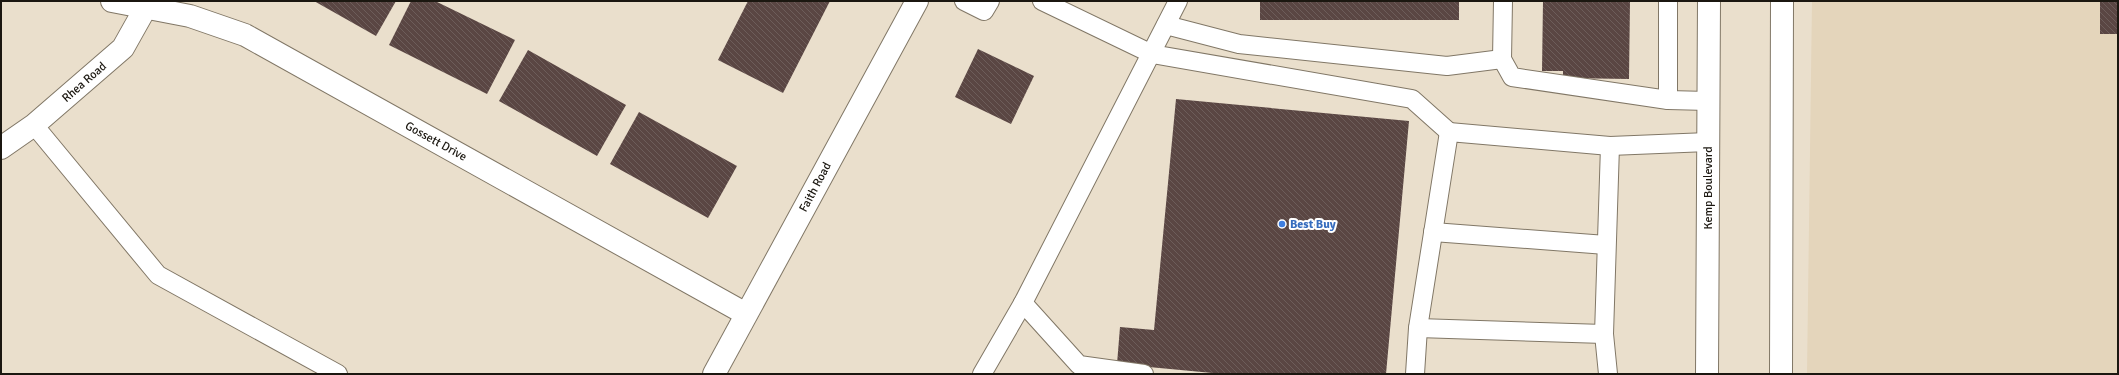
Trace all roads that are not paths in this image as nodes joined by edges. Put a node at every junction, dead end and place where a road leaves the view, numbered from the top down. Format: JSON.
{"nodes":[{"id":1,"x":112,"y":1,"type":"edge"},
{"id":2,"x":918,"y":1,"type":"edge"},
{"id":3,"x":964,"y":1,"type":"edge"},
{"id":4,"x":990,"y":1,"type":"edge"},
{"id":5,"x":1042,"y":1,"type":"edge"},
{"id":6,"x":1178,"y":1,"type":"edge"},
{"id":7,"x":1503,"y":1,"type":"edge"},
{"id":8,"x":1668,"y":1,"type":"edge"},
{"id":9,"x":1709,"y":1,"type":"edge"},
{"id":10,"x":1782,"y":1,"type":"edge"},
{"id":11,"x":148,"y":4,"type":"edge"},
{"id":12,"x":1166,"y":25,"type":"junction"},
{"id":13,"x":1152,"y":54,"type":"junction"},
{"id":14,"x":1502,"y":59,"type":"junction"},
{"id":15,"x":1668,"y":100,"type":"junction"},
{"id":16,"x":1708,"y":101,"type":"junction"},
{"id":17,"x":34,"y":126,"type":"junction"},
{"id":18,"x":1449,"y":132,"type":"junction"},
{"id":19,"x":1708,"y":142,"type":"junction"},
{"id":20,"x":1610,"y":146,"type":"junction"},
{"id":21,"x":1,"y":148,"type":"edge"},
{"id":22,"x":1433,"y":232,"type":"junction"},
{"id":23,"x":1606,"y":245,"type":"junction"},
{"id":24,"x":1022,"y":303,"type":"junction"},
{"id":25,"x":746,"y":314,"type":"junction"},
{"id":26,"x":1418,"y":328,"type":"junction"},
{"id":27,"x":1604,"y":334,"type":"junction"},
{"id":28,"x":338,"y":374,"type":"edge"},
{"id":29,"x":714,"y":374,"type":"edge"},
{"id":30,"x":982,"y":374,"type":"edge"},
{"id":31,"x":1144,"y":374,"type":"edge"},
{"id":32,"x":1415,"y":374,"type":"edge"},
{"id":33,"x":1608,"y":374,"type":"edge"},
{"id":34,"x":1707,"y":374,"type":"edge"},
{"id":35,"x":1781,"y":374,"type":"edge"}],
"edges":[{"from":1,"to":11,"type":"street","name":"Gossett Drive"},
{"from":2,"to":25,"type":"street","name":"Faith Road"},
{"from":3,"to":4,"type":"lane"},
{"from":5,"to":13,"type":"lane"},
{"from":6,"to":12,"type":"lane"},
{"from":7,"to":14,"type":"lane"},
{"from":8,"to":15,"type":"lane"},
{"from":9,"to":16,"type":"street","name":"Kemp Boulevard"},
{"from":10,"to":35,"type":"street"},
{"from":11,"to":17,"type":"street","name":"Rhea Road"},
{"from":11,"to":25,"type":"street","name":"Gossett Drive"},
{"from":12,"to":13,"type":"lane"},
{"from":12,"to":14,"type":"lane"},
{"from":13,"to":18,"type":"lane"},
{"from":13,"to":24,"type":"lane"},
{"from":14,"to":15,"type":"lane"},
{"from":15,"to":16,"type":"lane"},
{"from":16,"to":19,"type":"street","name":"Kemp Boulevard"},
{"from":17,"to":21,"type":"street","name":"Rhea Road"},
{"from":17,"to":28,"type":"lane"},
{"from":18,"to":20,"type":"lane"},
{"from":18,"to":22,"type":"lane"},
{"from":19,"to":20,"type":"lane"},
{"from":19,"to":34,"type":"street","name":"Kemp Boulevard"},
{"from":20,"to":23,"type":"lane"},
{"from":22,"to":23,"type":"lane"},
{"from":22,"to":26,"type":"lane"},
{"from":23,"to":27,"type":"lane"},
{"from":24,"to":30,"type":"lane"},
{"from":24,"to":31,"type":"lane"},
{"from":25,"to":29,"type":"street","name":"Faith Road"},
{"from":26,"to":27,"type":"lane"},
{"from":26,"to":32,"type":"lane"},
{"from":27,"to":33,"type":"lane"}]}
